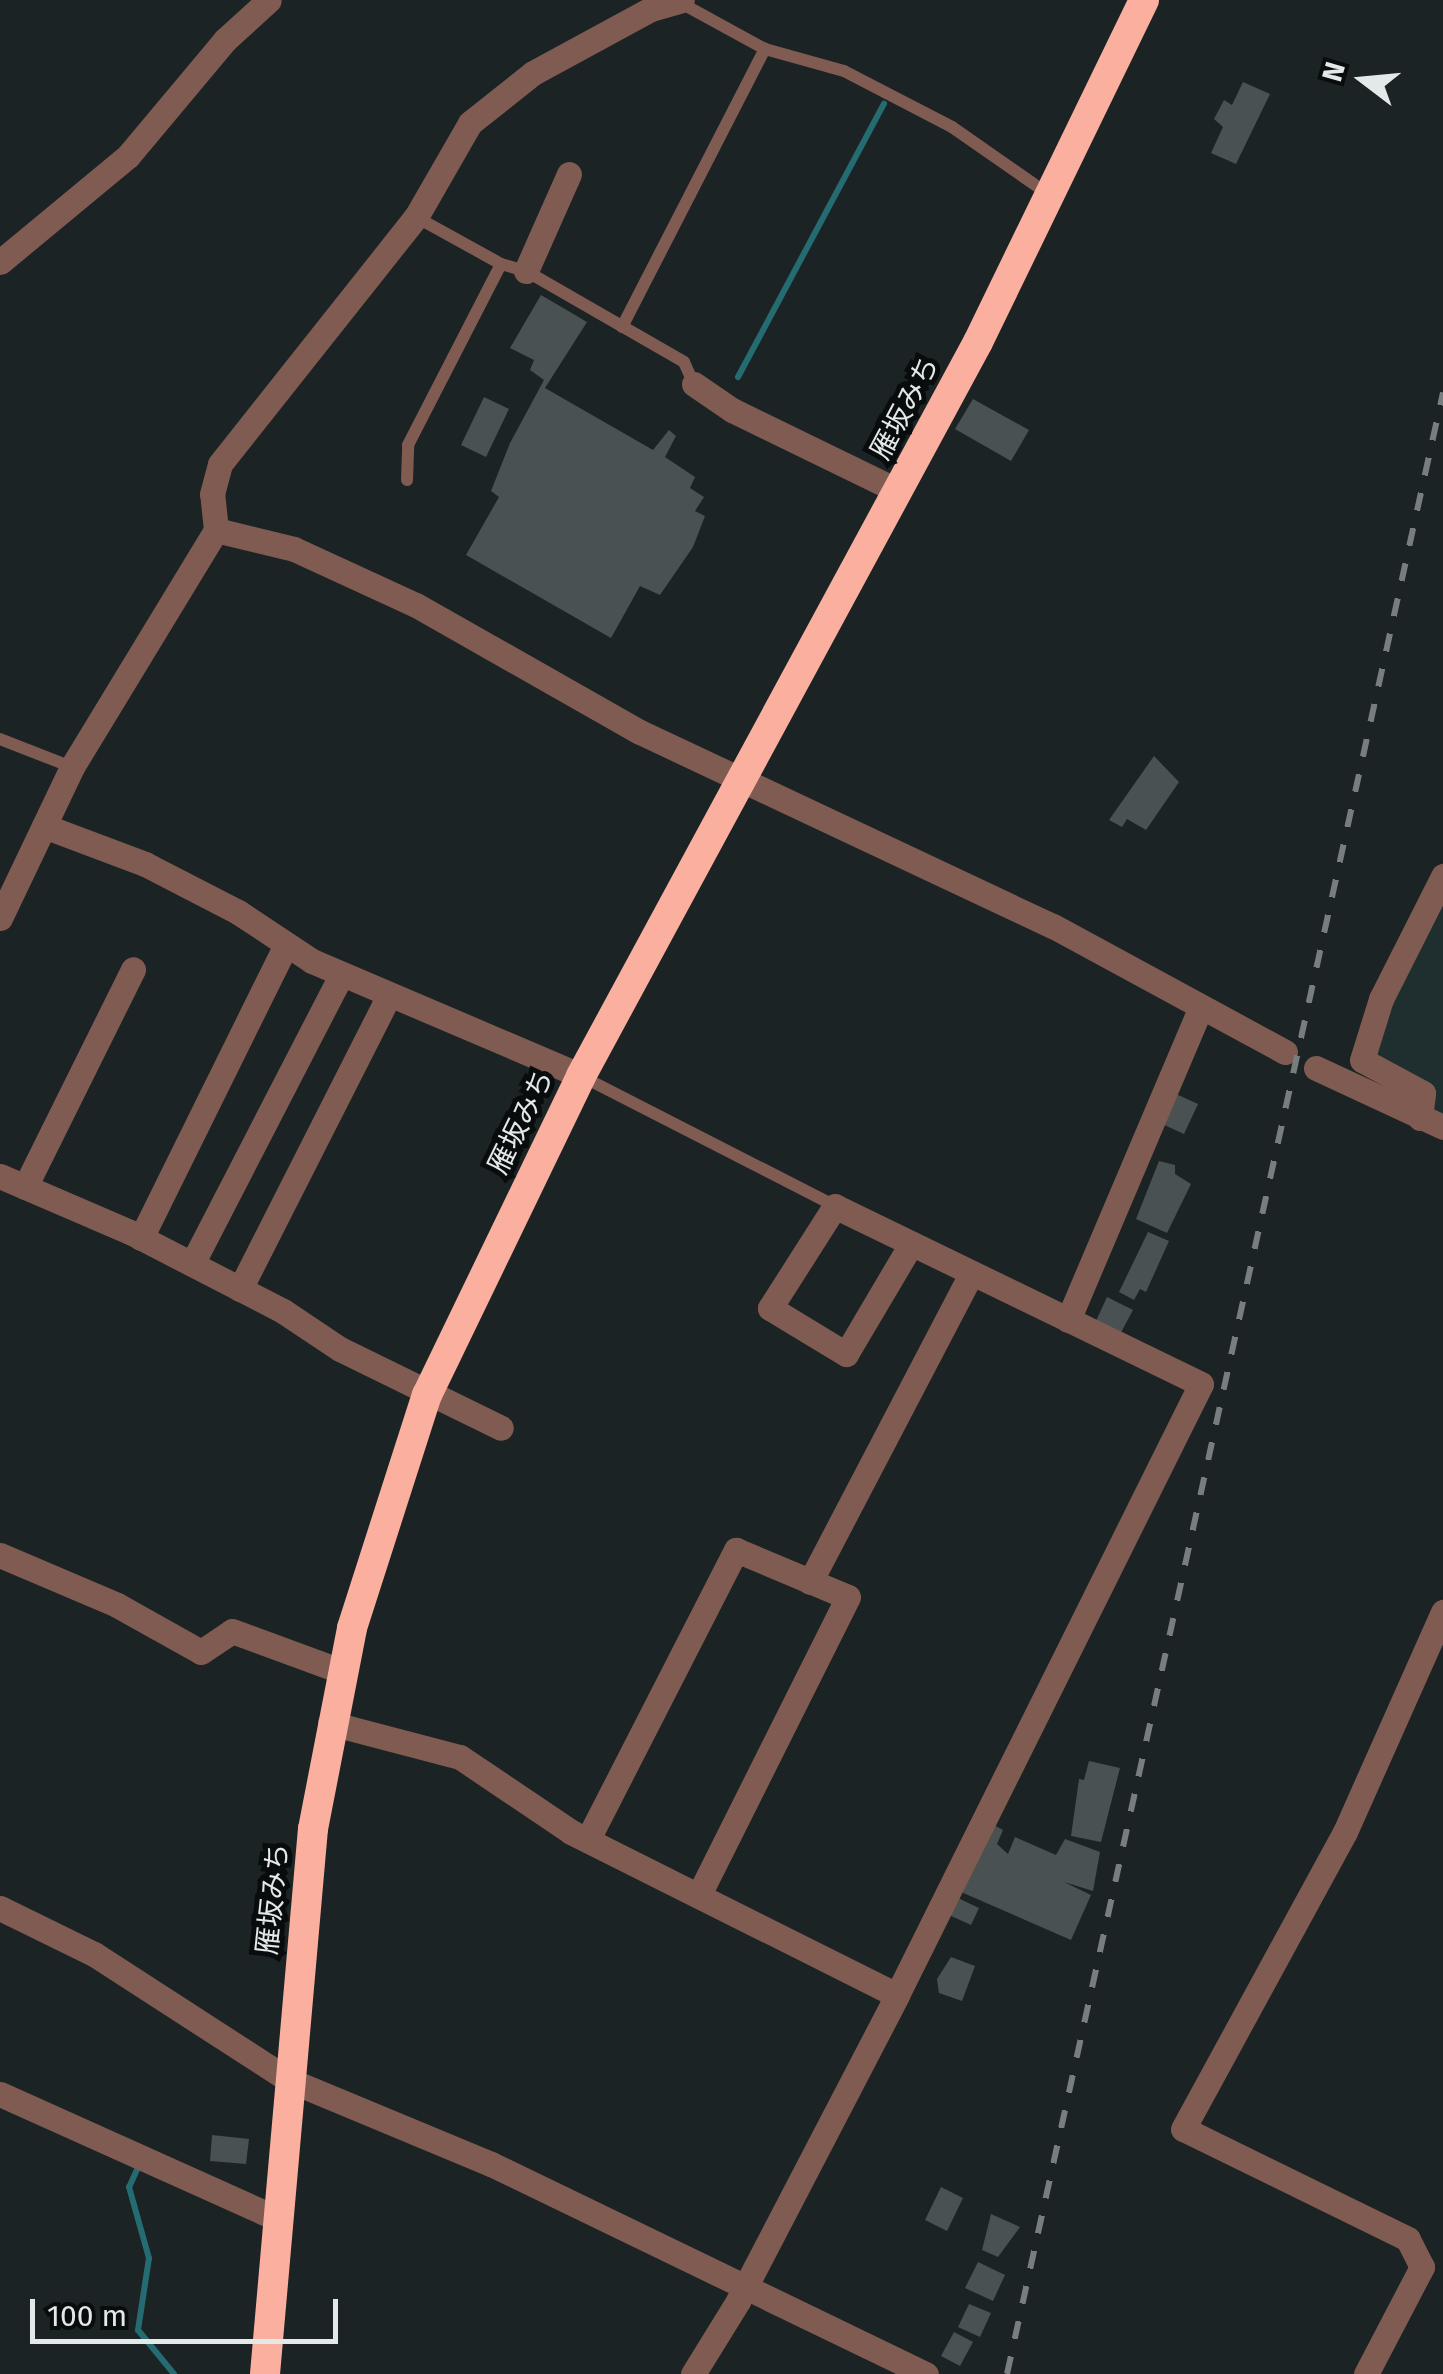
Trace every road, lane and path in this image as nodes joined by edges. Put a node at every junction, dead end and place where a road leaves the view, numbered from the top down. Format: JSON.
{"nodes":[{"id":1,"x":268,"y":0,"type":"edge"},
{"id":2,"x":1144,"y":0,"type":"edge"},
{"id":3,"x":680,"y":1,"type":"edge"},
{"id":4,"x":765,"y":49,"type":"junction"},
{"id":5,"x":569,"y":174,"type":"dead end"},
{"id":6,"x":1050,"y":195,"type":"junction"},
{"id":7,"x":416,"y":217,"type":"junction"},
{"id":8,"x":0,"y":262,"type":"edge"},
{"id":9,"x":501,"y":264,"type":"junction"},
{"id":10,"x":526,"y":271,"type":"junction"},
{"id":11,"x":622,"y":327,"type":"junction"},
{"id":12,"x":694,"y":384,"type":"joint"},
{"id":13,"x":406,"y":480,"type":"dead end"},
{"id":14,"x":898,"y":491,"type":"junction"},
{"id":15,"x":216,"y":530,"type":"junction"},
{"id":16,"x":0,"y":739,"type":"edge"},
{"id":17,"x":72,"y":767,"type":"junction"},
{"id":18,"x":739,"y":779,"type":"junction"},
{"id":19,"x":44,"y":826,"type":"junction"},
{"id":20,"x":1443,"y":876,"type":"edge"},
{"id":21,"x":0,"y":918,"type":"edge"},
{"id":22,"x":286,"y":945,"type":"junction"},
{"id":23,"x":133,"y":969,"type":"dead end"},
{"id":24,"x":341,"y":975,"type":"junction"},
{"id":25,"x":388,"y":997,"type":"junction"},
{"id":26,"x":1200,"y":1009,"type":"junction"},
{"id":27,"x":1285,"y":1052,"type":"dead end"},
{"id":28,"x":1316,"y":1068,"type":"dead end"},
{"id":29,"x":580,"y":1076,"type":"junction"},
{"id":30,"x":1431,"y":1122,"type":"edge"},
{"id":31,"x":0,"y":1176,"type":"edge"},
{"id":32,"x":25,"y":1187,"type":"junction"},
{"id":33,"x":835,"y":1206,"type":"junction"},
{"id":34,"x":141,"y":1238,"type":"junction"},
{"id":35,"x":912,"y":1244,"type":"junction"},
{"id":36,"x":192,"y":1264,"type":"junction"},
{"id":37,"x":971,"y":1274,"type":"junction"},
{"id":38,"x":240,"y":1289,"type":"junction"},
{"id":39,"x":1068,"y":1320,"type":"junction"},
{"id":40,"x":427,"y":1395,"type":"junction"},
{"id":41,"x":501,"y":1428,"type":"dead end"},
{"id":42,"x":0,"y":1555,"type":"edge"},
{"id":43,"x":810,"y":1582,"type":"junction"},
{"id":44,"x":1443,"y":1612,"type":"edge"},
{"id":45,"x":341,"y":1671,"type":"junction"},
{"id":46,"x":330,"y":1723,"type":"junction"},
{"id":47,"x":588,"y":1839,"type":"junction"},
{"id":48,"x":700,"y":1892,"type":"junction"},
{"id":49,"x":0,"y":1908,"type":"edge"},
{"id":50,"x":898,"y":1995,"type":"junction"},
{"id":51,"x":289,"y":2080,"type":"junction"},
{"id":52,"x":0,"y":2094,"type":"edge"},
{"id":53,"x":278,"y":2219,"type":"junction"},
{"id":54,"x":746,"y":2286,"type":"junction"},
{"id":55,"x":266,"y":2374,"type":"edge"},
{"id":56,"x":692,"y":2374,"type":"edge"},
{"id":57,"x":926,"y":2374,"type":"edge"},
{"id":58,"x":1366,"y":2374,"type":"edge"}],
"edges":[{"from":1,"to":8,"type":"street"},
{"from":2,"to":6,"type":"highway","name":"雁坂みち"},
{"from":3,"to":4,"type":"lane"},
{"from":3,"to":7,"type":"street"},
{"from":4,"to":6,"type":"lane"},
{"from":4,"to":11,"type":"lane"},
{"from":5,"to":10,"type":"street"},
{"from":6,"to":14,"type":"highway","name":"雁坂みち"},
{"from":7,"to":9,"type":"lane"},
{"from":7,"to":15,"type":"street"},
{"from":9,"to":10,"type":"lane"},
{"from":9,"to":13,"type":"lane"},
{"from":10,"to":11,"type":"lane"},
{"from":11,"to":12,"type":"lane"},
{"from":12,"to":14,"type":"street"},
{"from":14,"to":18,"type":"highway","name":"雁坂みち"},
{"from":15,"to":17,"type":"street"},
{"from":15,"to":18,"type":"street"},
{"from":16,"to":17,"type":"lane"},
{"from":17,"to":19,"type":"street"},
{"from":18,"to":26,"type":"street"},
{"from":18,"to":29,"type":"highway","name":"雁坂みち"},
{"from":19,"to":21,"type":"street"},
{"from":19,"to":22,"type":"street"},
{"from":20,"to":30,"type":"street"},
{"from":22,"to":24,"type":"street"},
{"from":22,"to":34,"type":"street"},
{"from":23,"to":32,"type":"street"},
{"from":24,"to":25,"type":"street"},
{"from":24,"to":36,"type":"street"},
{"from":25,"to":29,"type":"street"},
{"from":25,"to":38,"type":"street"},
{"from":26,"to":27,"type":"street"},
{"from":26,"to":39,"type":"street"},
{"from":28,"to":30,"type":"street"},
{"from":29,"to":33,"type":"lane"},
{"from":29,"to":40,"type":"highway","name":"雁坂みち"},
{"from":31,"to":32,"type":"street"},
{"from":32,"to":34,"type":"street"},
{"from":33,"to":35,"type":"street"},
{"from":33,"to":35,"type":"street"},
{"from":34,"to":36,"type":"street"},
{"from":35,"to":37,"type":"street"},
{"from":36,"to":38,"type":"street"},
{"from":37,"to":39,"type":"street"},
{"from":37,"to":43,"type":"street"},
{"from":38,"to":40,"type":"street"},
{"from":39,"to":50,"type":"street"},
{"from":40,"to":41,"type":"street"},
{"from":40,"to":45,"type":"highway","name":"雁坂みち"},
{"from":42,"to":45,"type":"street"},
{"from":43,"to":47,"type":"street"},
{"from":43,"to":48,"type":"street"},
{"from":44,"to":58,"type":"street"},
{"from":45,"to":46,"type":"highway","name":"雁坂みち"},
{"from":46,"to":47,"type":"street"},
{"from":46,"to":51,"type":"highway","name":"雁坂みち"},
{"from":47,"to":48,"type":"street"},
{"from":48,"to":50,"type":"street"},
{"from":49,"to":51,"type":"street"},
{"from":50,"to":54,"type":"street"},
{"from":51,"to":53,"type":"highway","name":"雁坂みち"},
{"from":51,"to":54,"type":"street"},
{"from":52,"to":53,"type":"street"},
{"from":53,"to":55,"type":"highway","name":"雁坂みち"},
{"from":54,"to":56,"type":"street"},
{"from":54,"to":57,"type":"street"}]}
